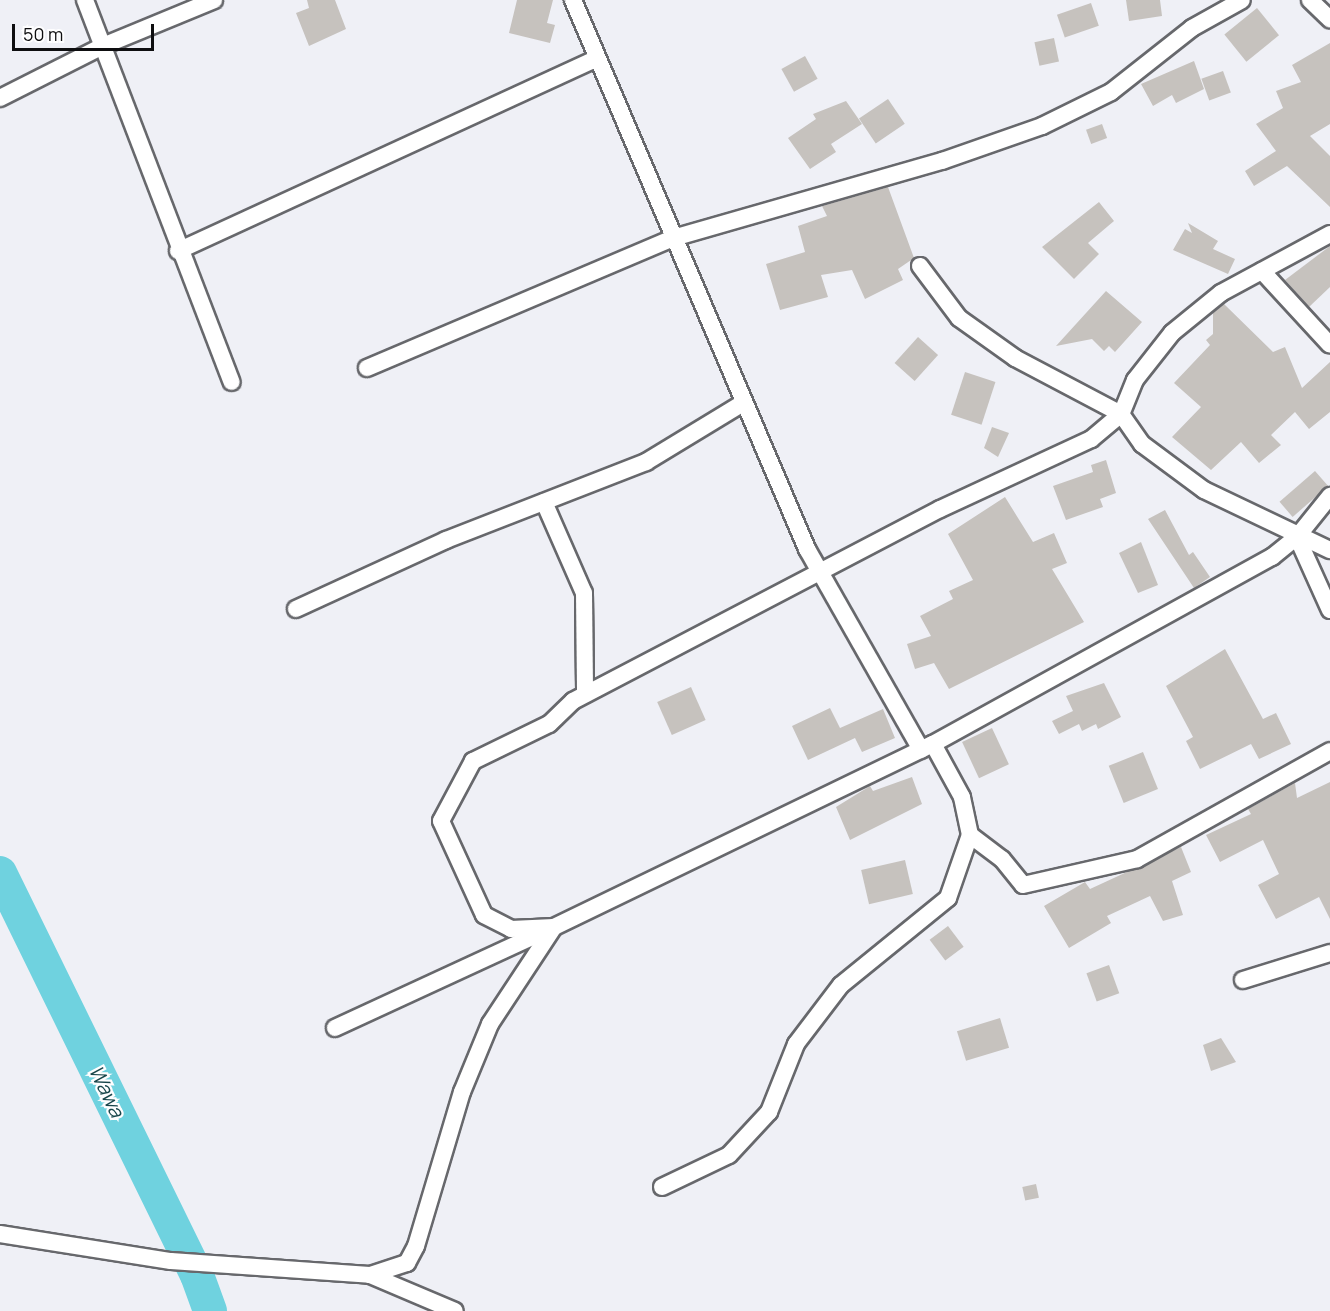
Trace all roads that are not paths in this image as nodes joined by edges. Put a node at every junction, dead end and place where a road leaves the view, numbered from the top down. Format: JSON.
{"nodes":[{"id":1,"x":85,"y":0,"type":"edge"},
{"id":2,"x":214,"y":0,"type":"edge"},
{"id":3,"x":573,"y":0,"type":"edge"},
{"id":4,"x":1242,"y":0,"type":"edge"},
{"id":5,"x":1310,"y":0,"type":"edge"},
{"id":6,"x":1330,"y":19,"type":"edge"},
{"id":7,"x":105,"y":45,"type":"junction"},
{"id":8,"x":596,"y":59,"type":"junction"},
{"id":9,"x":0,"y":98,"type":"edge"},
{"id":10,"x":1330,"y":234,"type":"edge"},
{"id":11,"x":673,"y":238,"type":"junction"},
{"id":12,"x":178,"y":251,"type":"junction"},
{"id":13,"x":920,"y":266,"type":"dead end"},
{"id":14,"x":1262,"y":271,"type":"junction"},
{"id":15,"x":1330,"y":345,"type":"edge"},
{"id":16,"x":367,"y":368,"type":"dead end"},
{"id":17,"x":232,"y":382,"type":"dead end"},
{"id":18,"x":743,"y":403,"type":"junction"},
{"id":19,"x":1121,"y":414,"type":"junction"},
{"id":20,"x":1330,"y":496,"type":"edge"},
{"id":21,"x":544,"y":502,"type":"junction"},
{"id":22,"x":1297,"y":537,"type":"junction"},
{"id":23,"x":1330,"y":550,"type":"edge"},
{"id":24,"x":825,"y":572,"type":"junction"},
{"id":25,"x":296,"y":609,"type":"dead end"},
{"id":26,"x":1330,"y":610,"type":"edge"},
{"id":27,"x":585,"y":694,"type":"junction"},
{"id":28,"x":927,"y":747,"type":"junction"},
{"id":29,"x":1330,"y":751,"type":"edge"},
{"id":30,"x":970,"y":835,"type":"junction"},
{"id":31,"x":554,"y":927,"type":"junction"},
{"id":32,"x":1330,"y":953,"type":"edge"},
{"id":33,"x":1243,"y":980,"type":"dead end"},
{"id":34,"x":335,"y":1028,"type":"dead end"},
{"id":35,"x":662,"y":1187,"type":"dead end"},
{"id":36,"x":0,"y":1234,"type":"edge"},
{"id":37,"x":370,"y":1275,"type":"junction"},
{"id":38,"x":447,"y":1308,"type":"edge"}],
"edges":[{"from":1,"to":7,"type":"street"},
{"from":2,"to":7,"type":"street"},
{"from":3,"to":8,"type":"street"},
{"from":4,"to":11,"type":"street"},
{"from":5,"to":6,"type":"street"},
{"from":7,"to":9,"type":"street"},
{"from":7,"to":12,"type":"street"},
{"from":8,"to":11,"type":"street"},
{"from":8,"to":12,"type":"street"},
{"from":10,"to":14,"type":"street"},
{"from":11,"to":16,"type":"street"},
{"from":11,"to":18,"type":"street"},
{"from":12,"to":17,"type":"street"},
{"from":13,"to":19,"type":"street"},
{"from":14,"to":15,"type":"street"},
{"from":14,"to":19,"type":"street"},
{"from":18,"to":21,"type":"street"},
{"from":18,"to":24,"type":"street"},
{"from":19,"to":22,"type":"street"},
{"from":19,"to":24,"type":"street"},
{"from":20,"to":22,"type":"street"},
{"from":21,"to":25,"type":"street"},
{"from":21,"to":27,"type":"street"},
{"from":22,"to":23,"type":"street"},
{"from":22,"to":26,"type":"street"},
{"from":22,"to":28,"type":"street"},
{"from":24,"to":27,"type":"street"},
{"from":24,"to":28,"type":"street"},
{"from":27,"to":31,"type":"street"},
{"from":28,"to":30,"type":"street"},
{"from":28,"to":31,"type":"street"},
{"from":29,"to":30,"type":"street"},
{"from":30,"to":35,"type":"street"},
{"from":31,"to":34,"type":"street"},
{"from":31,"to":37,"type":"street"},
{"from":32,"to":33,"type":"street"},
{"from":36,"to":37,"type":"street"},
{"from":37,"to":38,"type":"street"}]}
